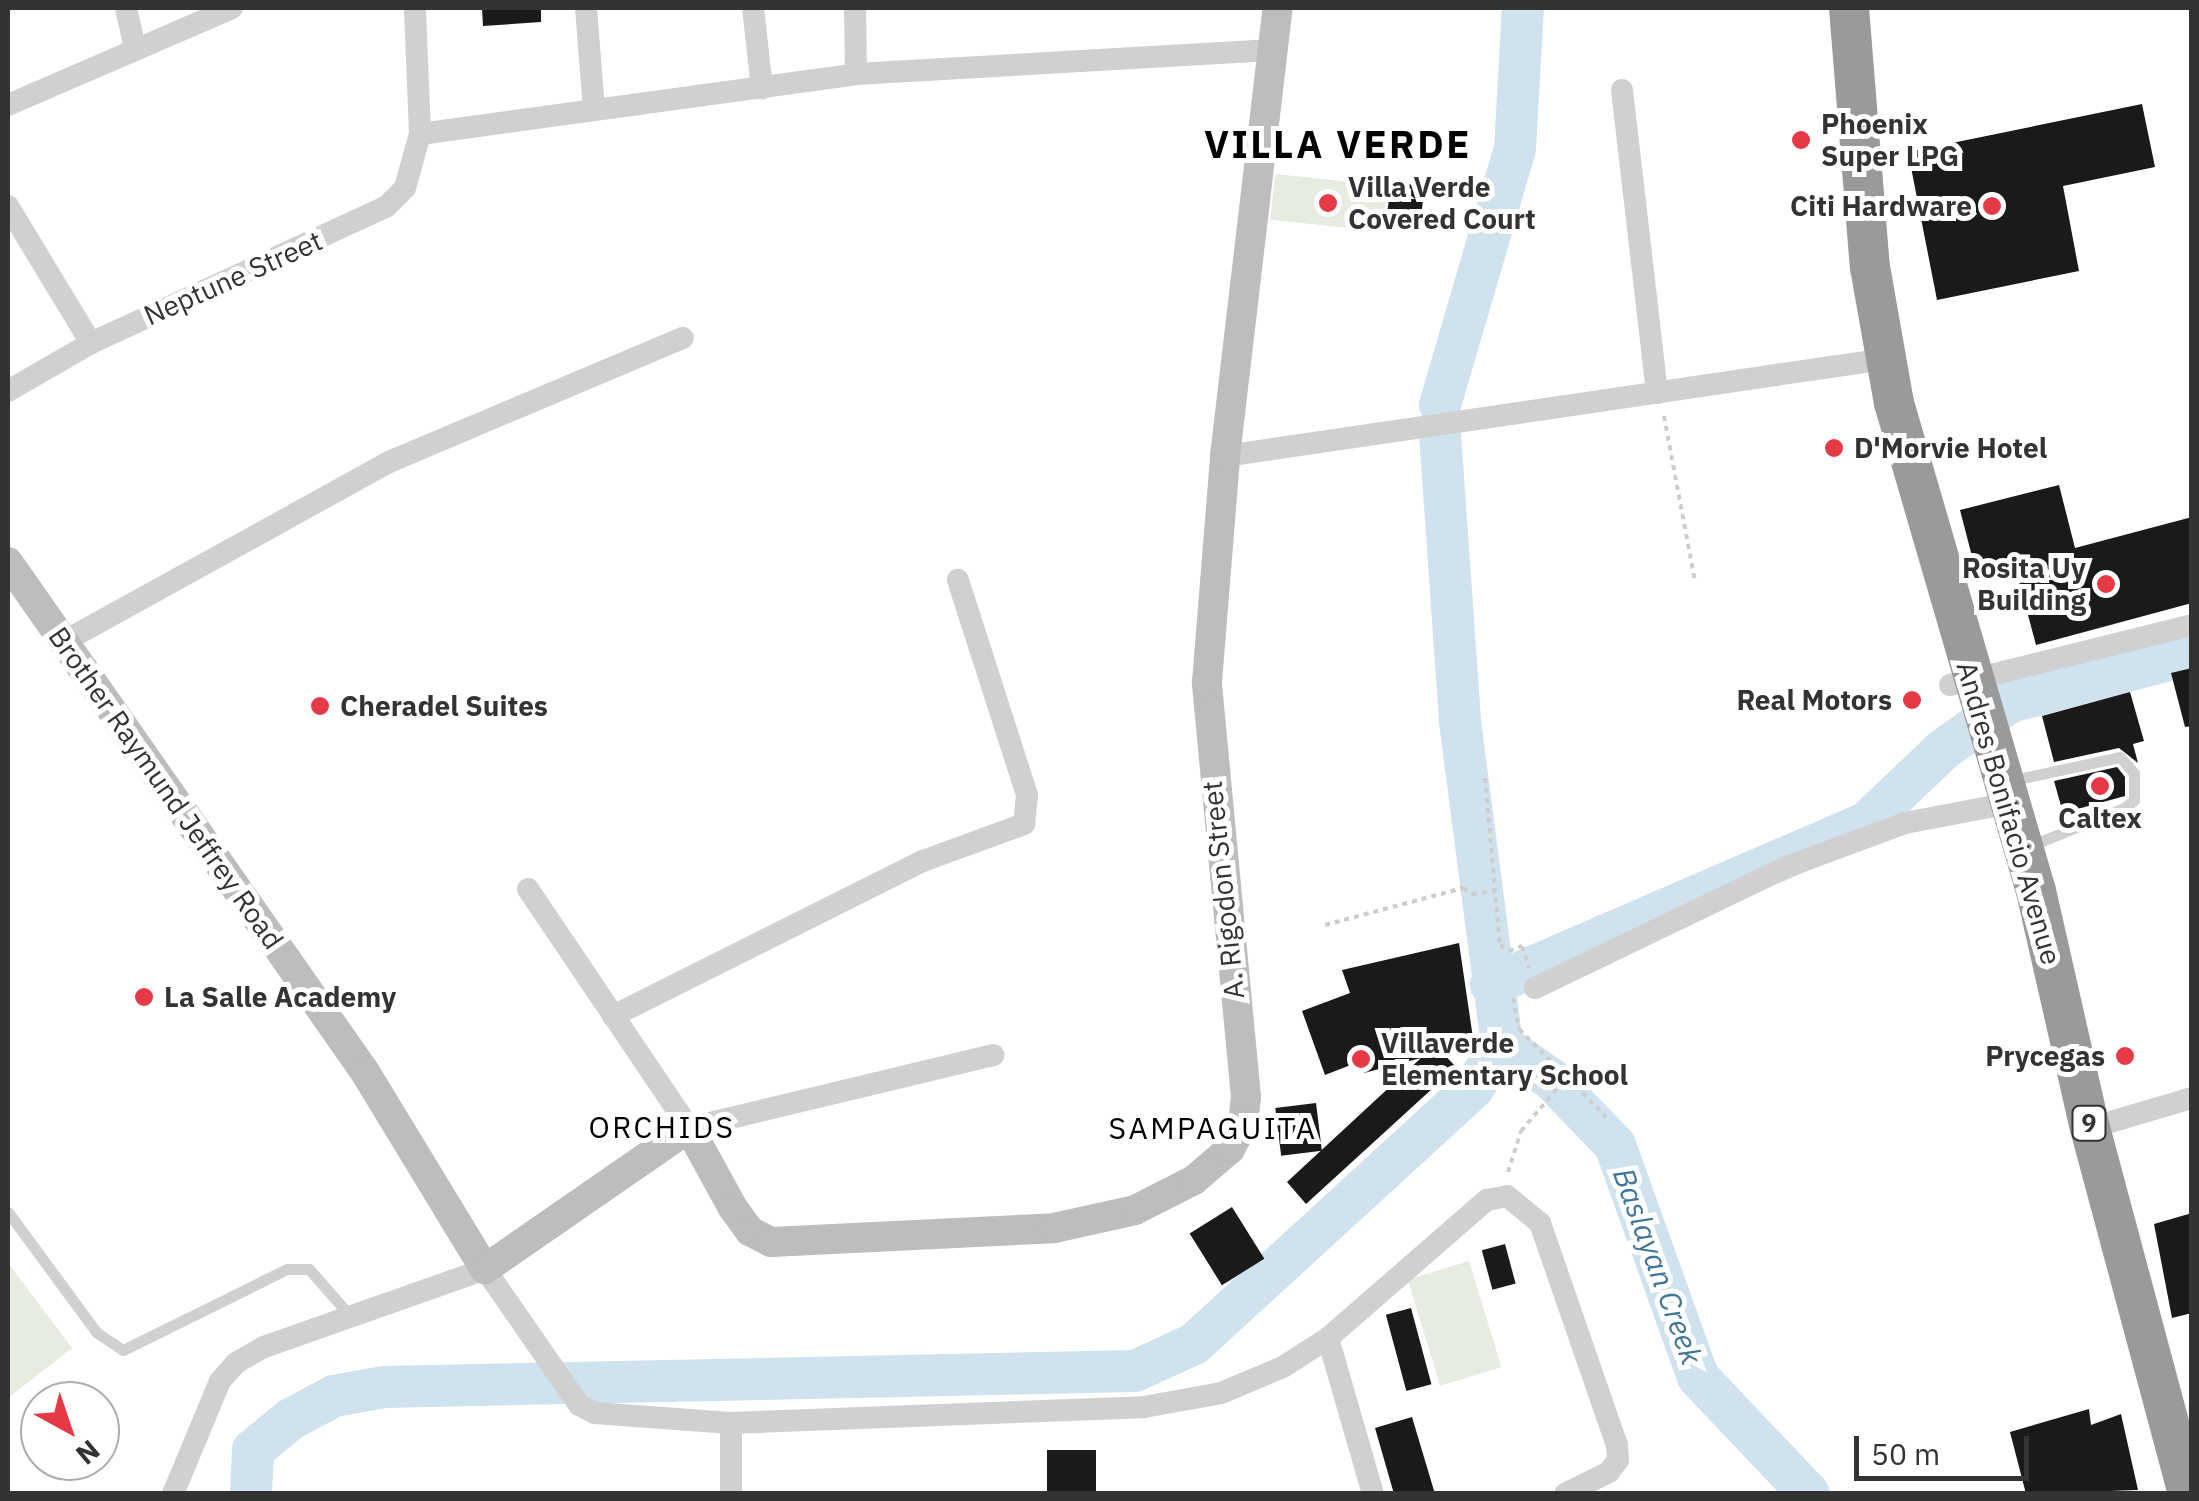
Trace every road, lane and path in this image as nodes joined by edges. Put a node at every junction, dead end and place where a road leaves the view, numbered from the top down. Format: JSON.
{"nodes":[{"id":1,"x":126,"y":8,"type":"edge"},
{"id":2,"x":232,"y":8,"type":"edge"},
{"id":3,"x":415,"y":8,"type":"edge"},
{"id":4,"x":586,"y":8,"type":"edge"},
{"id":5,"x":753,"y":8,"type":"edge"},
{"id":6,"x":855,"y":8,"type":"edge"},
{"id":7,"x":1278,"y":8,"type":"edge"},
{"id":8,"x":1826,"y":8,"type":"edge"},
{"id":9,"x":1849,"y":8,"type":"edge"},
{"id":10,"x":135,"y":48,"type":"junction"},
{"id":11,"x":1273,"y":50,"type":"junction"},
{"id":12,"x":856,"y":74,"type":"junction"},
{"id":13,"x":762,"y":88,"type":"junction"},
{"id":14,"x":1622,"y":90,"type":"dead end"},
{"id":15,"x":8,"y":105,"type":"edge"},
{"id":16,"x":594,"y":110,"type":"junction"},
{"id":17,"x":420,"y":134,"type":"junction"},
{"id":18,"x":8,"y":206,"type":"edge"},
{"id":19,"x":682,"y":338,"type":"dead end"},
{"id":20,"x":91,"y":343,"type":"junction"},
{"id":21,"x":1873,"y":360,"type":"junction"},
{"id":22,"x":8,"y":391,"type":"edge"},
{"id":23,"x":1657,"y":392,"type":"junction"},
{"id":24,"x":1225,"y":456,"type":"junction"},
{"id":25,"x":8,"y":562,"type":"edge"},
{"id":26,"x":958,"y":580,"type":"dead end"},
{"id":27,"x":1695,"y":581,"type":"dead end"},
{"id":28,"x":2192,"y":625,"type":"edge"},
{"id":29,"x":63,"y":642,"type":"junction"},
{"id":30,"x":1964,"y":695,"type":"junction"},
{"id":31,"x":1485,"y":778,"type":"dead end"},
{"id":32,"x":1993,"y":782,"type":"junction"},
{"id":33,"x":2025,"y":848,"type":"junction"},
{"id":34,"x":528,"y":890,"type":"dead end"},
{"id":35,"x":1493,"y":892,"type":"junction"},
{"id":36,"x":1325,"y":924,"type":"dead end"},
{"id":37,"x":1524,"y":951,"type":"dead end"},
{"id":38,"x":1535,"y":988,"type":"dead end"},
{"id":39,"x":1514,"y":998,"type":"dead end"},
{"id":40,"x":613,"y":1016,"type":"junction"},
{"id":41,"x":993,"y":1054,"type":"dead end"},
{"id":42,"x":1565,"y":1078,"type":"junction"},
{"id":43,"x":2192,"y":1098,"type":"edge"},
{"id":44,"x":1606,"y":1117,"type":"dead end"},
{"id":45,"x":689,"y":1128,"type":"junction"},
{"id":46,"x":2090,"y":1128,"type":"junction"},
{"id":47,"x":1500,"y":1198,"type":"junction"},
{"id":48,"x":8,"y":1212,"type":"edge"},
{"id":49,"x":485,"y":1269,"type":"junction"},
{"id":50,"x":352,"y":1318,"type":"junction"},
{"id":51,"x":1328,"y":1338,"type":"junction"},
{"id":52,"x":731,"y":1423,"type":"junction"},
{"id":53,"x":173,"y":1494,"type":"edge"},
{"id":54,"x":732,"y":1494,"type":"edge"},
{"id":55,"x":1373,"y":1494,"type":"edge"},
{"id":56,"x":1564,"y":1494,"type":"edge"},
{"id":57,"x":2161,"y":1494,"type":"edge"},
{"id":58,"x":2188,"y":1494,"type":"edge"}],
"edges":[{"from":1,"to":10,"type":"street"},
{"from":2,"to":10,"type":"street"},
{"from":3,"to":17,"type":"street","name":"Neptune Street"},
{"from":4,"to":16,"type":"street"},
{"from":5,"to":13,"type":"street"},
{"from":6,"to":12,"type":"street"},
{"from":7,"to":11,"type":"street","name":"A. Rigodon Street"},
{"from":8,"to":21,"type":"highway","name":"Andres Bonifacio Avenue","number":"9"},
{"from":9,"to":21,"type":"highway","name":"Andres Bonifacio Avenue","number":"9"},
{"from":10,"to":15,"type":"street"},
{"from":11,"to":12,"type":"street"},
{"from":11,"to":24,"type":"street","name":"A. Rigodon Street"},
{"from":12,"to":13,"type":"street"},
{"from":13,"to":16,"type":"street"},
{"from":14,"to":23,"type":"street"},
{"from":16,"to":17,"type":"street"},
{"from":17,"to":20,"type":"street","name":"Neptune Street"},
{"from":18,"to":20,"type":"street"},
{"from":19,"to":29,"type":"street"},
{"from":20,"to":22,"type":"street","name":"Neptune Street"},
{"from":21,"to":23,"type":"street"},
{"from":21,"to":30,"type":"highway","name":"Andres Bonifacio Avenue","number":"9"},
{"from":23,"to":24,"type":"street"},
{"from":23,"to":27,"type":"path"},
{"from":24,"to":45,"type":"street","name":"A. Rigodon Street"},
{"from":25,"to":29,"type":"street","name":"Brother Raymund Jeffrey Road"},
{"from":26,"to":40,"type":"street"},
{"from":28,"to":30,"type":"street"},
{"from":29,"to":49,"type":"street","name":"Brother Raymund Jeffrey Road"},
{"from":30,"to":32,"type":"highway","name":"Andres Bonifacio Avenue","number":"9"},
{"from":31,"to":35,"type":"path"},
{"from":32,"to":33,"type":"highway","name":"Andres Bonifacio Avenue","number":"9"},
{"from":32,"to":33,"type":"lane"},
{"from":32,"to":38,"type":"street"},
{"from":32,"to":57,"type":"highway","name":"Andres Bonifacio Avenue","number":"9"},
{"from":33,"to":46,"type":"highway","name":"Andres Bonifacio Avenue","number":"9"},
{"from":34,"to":40,"type":"street"},
{"from":35,"to":36,"type":"path"},
{"from":35,"to":37,"type":"path"},
{"from":39,"to":42,"type":"path"},
{"from":40,"to":45,"type":"street"},
{"from":41,"to":45,"type":"street"},
{"from":42,"to":44,"type":"path"},
{"from":42,"to":47,"type":"path"},
{"from":43,"to":46,"type":"street"},
{"from":45,"to":49,"type":"street"},
{"from":46,"to":58,"type":"highway","name":"Andres Bonifacio Avenue","number":"9"},
{"from":47,"to":51,"type":"street"},
{"from":47,"to":56,"type":"street"},
{"from":48,"to":50,"type":"lane"},
{"from":49,"to":50,"type":"street"},
{"from":49,"to":52,"type":"street"},
{"from":50,"to":53,"type":"street"},
{"from":51,"to":52,"type":"street"},
{"from":51,"to":55,"type":"street"},
{"from":52,"to":54,"type":"street"}]}
